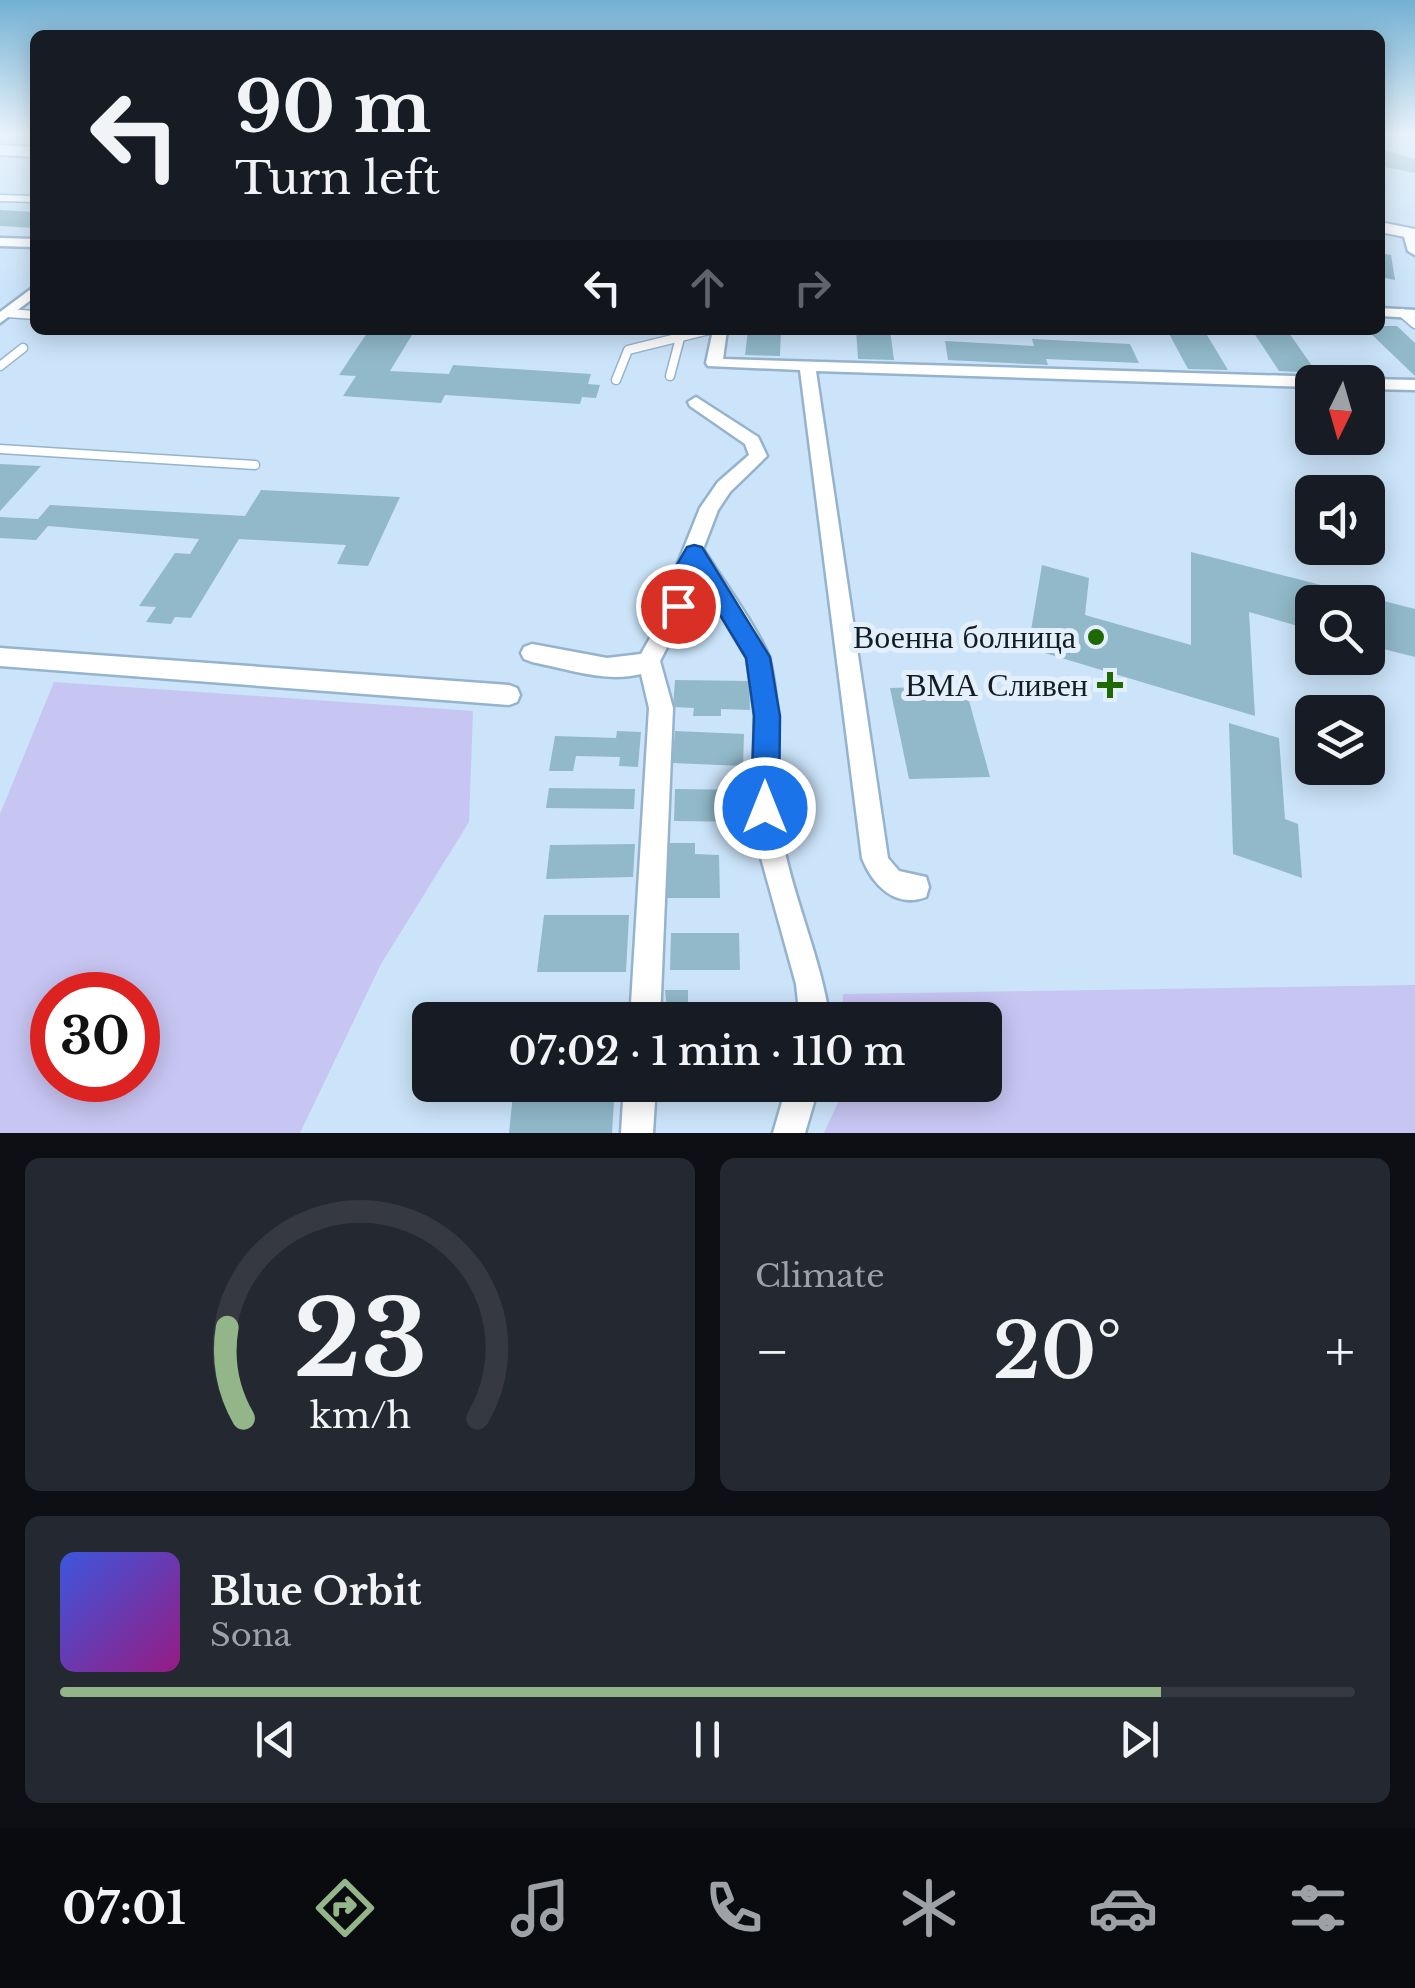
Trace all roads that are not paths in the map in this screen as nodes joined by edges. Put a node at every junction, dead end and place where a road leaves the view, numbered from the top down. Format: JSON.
{"nodes":[{"id":1,"x":0,"y":198,"type":"edge"},
{"id":2,"x":30,"y":199,"type":"edge"},
{"id":3,"x":1385,"y":227,"type":"edge"},
{"id":4,"x":1413,"y":239,"type":"edge"},
{"id":5,"x":0,"y":242,"type":"edge"},
{"id":6,"x":30,"y":244,"type":"edge"},
{"id":7,"x":30,"y":294,"type":"edge"},
{"id":8,"x":1408,"y":313,"type":"edge"},
{"id":9,"x":30,"y":315,"type":"edge"},
{"id":10,"x":3,"y":316,"type":"edge"},
{"id":11,"x":1415,"y":324,"type":"edge"},
{"id":12,"x":691,"y":335,"type":"edge"},
{"id":13,"x":719,"y":335,"type":"edge"},
{"id":14,"x":680,"y":338,"type":"junction"},
{"id":15,"x":23,"y":348,"type":"dead end"},
{"id":16,"x":0,"y":366,"type":"edge"},
{"id":17,"x":806,"y":366,"type":"junction"},
{"id":18,"x":670,"y":376,"type":"dead end"},
{"id":19,"x":616,"y":380,"type":"dead end"},
{"id":20,"x":1295,"y":381,"type":"edge"},
{"id":21,"x":1385,"y":384,"type":"edge"},
{"id":22,"x":1415,"y":385,"type":"edge"},
{"id":23,"x":696,"y":402,"type":"dead end"},
{"id":24,"x":0,"y":449,"type":"edge"},
{"id":25,"x":255,"y":465,"type":"dead end"},
{"id":26,"x":694,"y":553,"type":"junction"},
{"id":27,"x":532,"y":653,"type":"dead end"},
{"id":28,"x":0,"y":657,"type":"edge"},
{"id":29,"x":650,"y":661,"type":"junction"},
{"id":30,"x":508,"y":696,"type":"dead end"},
{"id":31,"x":916,"y":887,"type":"dead end"},
{"id":32,"x":646,"y":1002,"type":"edge"},
{"id":33,"x":812,"y":1002,"type":"edge"},
{"id":34,"x":639,"y":1102,"type":"edge"},
{"id":35,"x":798,"y":1102,"type":"edge"},
{"id":36,"x":637,"y":1133,"type":"edge"},
{"id":37,"x":789,"y":1133,"type":"edge"}],
"edges":[{"from":1,"to":2,"type":"lane"},
{"from":3,"to":4,"type":"main road"},
{"from":5,"to":6,"type":"street"},
{"from":7,"to":10,"type":"street"},
{"from":8,"to":11,"type":"lane"},
{"from":9,"to":10,"type":"lane"},
{"from":12,"to":14,"type":"lane"},
{"from":13,"to":17,"type":"street"},
{"from":14,"to":18,"type":"lane"},
{"from":14,"to":19,"type":"lane"},
{"from":15,"to":16,"type":"lane"},
{"from":17,"to":20,"type":"street"},
{"from":17,"to":31,"type":"street"},
{"from":21,"to":22,"type":"street"},
{"from":23,"to":26,"type":"street"},
{"from":24,"to":25,"type":"lane"},
{"from":26,"to":29,"type":"street"},
{"from":26,"to":33,"type":"street"},
{"from":27,"to":29,"type":"street"},
{"from":28,"to":30,"type":"street"},
{"from":29,"to":32,"type":"street"},
{"from":34,"to":36,"type":"street"},
{"from":35,"to":37,"type":"street"}]}
